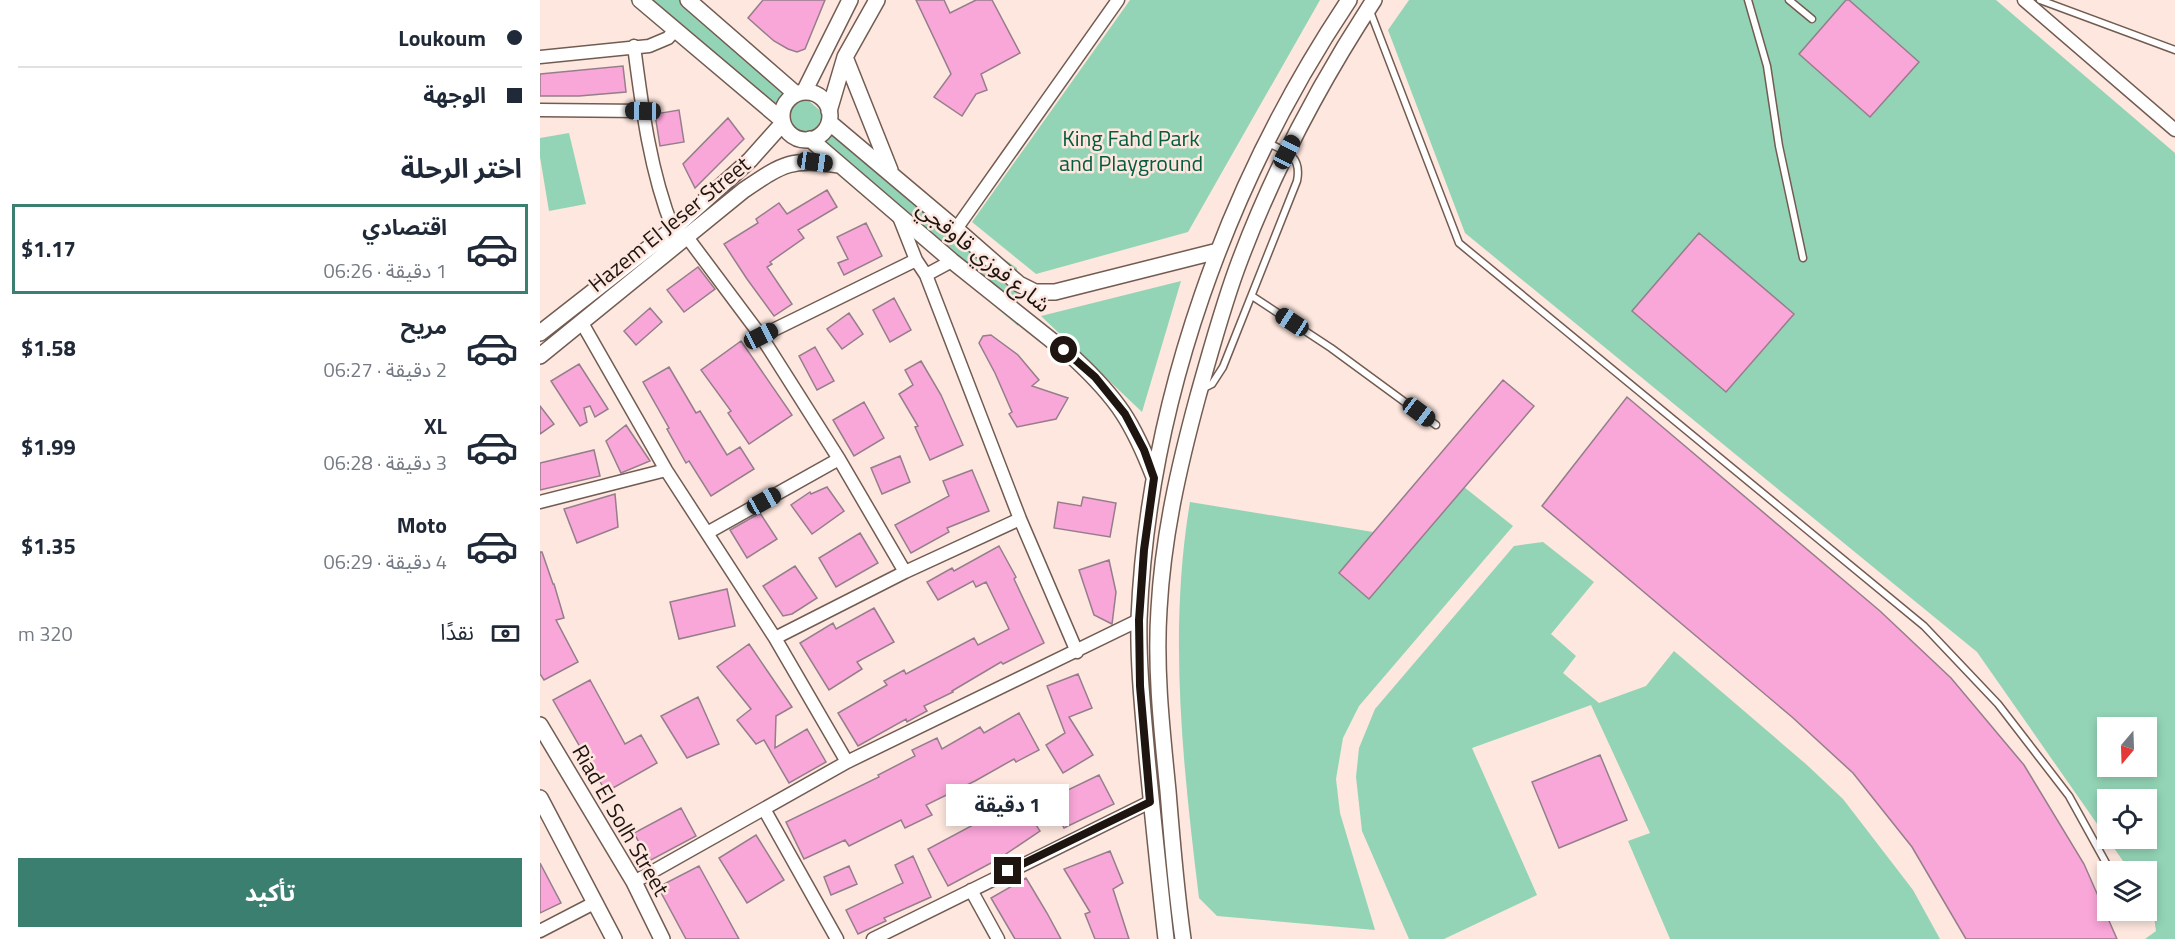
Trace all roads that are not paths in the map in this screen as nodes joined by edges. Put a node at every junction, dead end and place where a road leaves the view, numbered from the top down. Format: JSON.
{"nodes":[{"id":1,"x":640,"y":0,"type":"edge"},
{"id":2,"x":688,"y":0,"type":"edge"},
{"id":3,"x":850,"y":0,"type":"edge"},
{"id":4,"x":877,"y":0,"type":"edge"},
{"id":5,"x":1118,"y":0,"type":"edge"},
{"id":6,"x":1349,"y":0,"type":"edge"},
{"id":7,"x":1748,"y":0,"type":"edge"},
{"id":8,"x":1790,"y":0,"type":"edge"},
{"id":9,"x":2024,"y":0,"type":"edge"},
{"id":10,"x":2040,"y":0,"type":"edge"},
{"id":11,"x":1371,"y":4,"type":"edge"},
{"id":12,"x":1812,"y":19,"type":"dead end"},
{"id":13,"x":675,"y":30,"type":"junction"},
{"id":14,"x":634,"y":46,"type":"junction"},
{"id":15,"x":2175,"y":50,"type":"edge"},
{"id":16,"x":540,"y":57,"type":"edge"},
{"id":17,"x":845,"y":57,"type":"junction"},
{"id":18,"x":800,"y":93,"type":"junction"},
{"id":19,"x":540,"y":110,"type":"edge"},
{"id":20,"x":643,"y":111,"type":"junction"},
{"id":21,"x":829,"y":116,"type":"junction"},
{"id":22,"x":782,"y":121,"type":"junction"},
{"id":23,"x":2175,"y":130,"type":"edge"},
{"id":24,"x":810,"y":140,"type":"junction"},
{"id":25,"x":1267,"y":142,"type":"junction"},
{"id":26,"x":1287,"y":152,"type":"junction"},
{"id":27,"x":840,"y":165,"type":"junction"},
{"id":28,"x":891,"y":173,"type":"junction"},
{"id":29,"x":899,"y":218,"type":"junction"},
{"id":30,"x":673,"y":229,"type":"junction"},
{"id":31,"x":956,"y":229,"type":"junction"},
{"id":32,"x":687,"y":237,"type":"junction"},
{"id":33,"x":1218,"y":251,"type":"junction"},
{"id":34,"x":1803,"y":258,"type":"dead end"},
{"id":35,"x":916,"y":260,"type":"junction"},
{"id":36,"x":952,"y":261,"type":"junction"},
{"id":37,"x":926,"y":275,"type":"junction"},
{"id":38,"x":1026,"y":289,"type":"junction"},
{"id":39,"x":1252,"y":296,"type":"junction"},
{"id":40,"x":1011,"y":309,"type":"junction"},
{"id":41,"x":582,"y":323,"type":"junction"},
{"id":42,"x":540,"y":333,"type":"edge"},
{"id":43,"x":761,"y":336,"type":"junction"},
{"id":44,"x":540,"y":356,"type":"edge"},
{"id":45,"x":1199,"y":391,"type":"junction"},
{"id":46,"x":1436,"y":425,"type":"dead end"},
{"id":47,"x":839,"y":459,"type":"junction"},
{"id":48,"x":666,"y":471,"type":"junction"},
{"id":49,"x":1154,"y":478,"type":"junction"},
{"id":50,"x":540,"y":502,"type":"edge"},
{"id":51,"x":1020,"y":519,"type":"junction"},
{"id":52,"x":707,"y":533,"type":"junction"},
{"id":53,"x":906,"y":572,"type":"junction"},
{"id":54,"x":1139,"y":620,"type":"junction"},
{"id":55,"x":775,"y":638,"type":"junction"},
{"id":56,"x":1077,"y":652,"type":"junction"},
{"id":57,"x":540,"y":725,"type":"edge"},
{"id":58,"x":847,"y":762,"type":"junction"},
{"id":59,"x":540,"y":798,"type":"edge"},
{"id":60,"x":1150,"y":802,"type":"junction"},
{"id":61,"x":764,"y":809,"type":"junction"},
{"id":62,"x":2105,"y":861,"type":"edge"},
{"id":63,"x":634,"y":882,"type":"junction"},
{"id":64,"x":971,"y":890,"type":"junction"},
{"id":65,"x":594,"y":903,"type":"junction"},
{"id":66,"x":540,"y":931,"type":"edge"},
{"id":67,"x":614,"y":939,"type":"edge"},
{"id":68,"x":662,"y":939,"type":"edge"},
{"id":69,"x":837,"y":939,"type":"edge"},
{"id":70,"x":873,"y":939,"type":"edge"},
{"id":71,"x":998,"y":939,"type":"edge"},
{"id":72,"x":1166,"y":939,"type":"edge"},
{"id":73,"x":1183,"y":939,"type":"edge"}],
"edges":[{"from":1,"to":13,"type":"street"},
{"from":2,"to":18,"type":"street"},
{"from":3,"to":18,"type":"street"},
{"from":4,"to":17,"type":"street"},
{"from":5,"to":31,"type":"street"},
{"from":6,"to":25,"type":"street"},
{"from":7,"to":34,"type":"lane"},
{"from":8,"to":12,"type":"lane"},
{"from":9,"to":23,"type":"street"},
{"from":10,"to":15,"type":"lane"},
{"from":11,"to":26,"type":"street"},
{"from":11,"to":62,"type":"lane"},
{"from":13,"to":14,"type":"street"},
{"from":13,"to":22,"type":"street"},
{"from":14,"to":16,"type":"street"},
{"from":14,"to":20,"type":"street"},
{"from":17,"to":21,"type":"street"},
{"from":17,"to":28,"type":"street"},
{"from":18,"to":21,"type":"street"},
{"from":18,"to":22,"type":"street"},
{"from":19,"to":20,"type":"street"},
{"from":20,"to":30,"type":"street"},
{"from":21,"to":24,"type":"street"},
{"from":21,"to":28,"type":"street","name":"شارع فوزي قاوقجي"},
{"from":22,"to":24,"type":"street"},
{"from":22,"to":30,"type":"street","name":"Hazem El Jeser Street"},
{"from":24,"to":27,"type":"street","name":"شارع فوزي قاوقجي"},
{"from":25,"to":26,"type":"lane"},
{"from":25,"to":33,"type":"street"},
{"from":26,"to":39,"type":"lane"},
{"from":26,"to":45,"type":"street"},
{"from":27,"to":29,"type":"street","name":"شارع فوزي قاوقجي"},
{"from":27,"to":32,"type":"street","name":"Hazem El Jeser Street"},
{"from":28,"to":31,"type":"street","name":"شارع فوزي قاوقجي"},
{"from":29,"to":35,"type":"street"},
{"from":29,"to":36,"type":"street","name":"شارع فوزي قاوقجي"},
{"from":30,"to":42,"type":"street","name":"Hazem El Jeser Street"},
{"from":31,"to":38,"type":"street","name":"شارع فوزي قاوقجي"},
{"from":32,"to":41,"type":"street","name":"Hazem El Jeser Street"},
{"from":32,"to":43,"type":"street"},
{"from":33,"to":38,"type":"street","name":"شارع فوزي قاوقجي"},
{"from":33,"to":49,"type":"street"},
{"from":35,"to":37,"type":"street"},
{"from":35,"to":43,"type":"street"},
{"from":36,"to":37,"type":"street"},
{"from":36,"to":40,"type":"street","name":"شارع فوزي قاوقجي"},
{"from":37,"to":51,"type":"street"},
{"from":38,"to":40,"type":"street"},
{"from":39,"to":45,"type":"lane"},
{"from":39,"to":46,"type":"lane"},
{"from":40,"to":49,"type":"street","name":"شارع فوزي قاوقجي"},
{"from":41,"to":44,"type":"street","name":"Hazem El Jeser Street"},
{"from":41,"to":48,"type":"street"},
{"from":43,"to":47,"type":"street"},
{"from":45,"to":73,"type":"street"},
{"from":47,"to":52,"type":"street"},
{"from":47,"to":53,"type":"street"},
{"from":48,"to":50,"type":"street"},
{"from":48,"to":52,"type":"street"},
{"from":49,"to":54,"type":"street"},
{"from":51,"to":53,"type":"street"},
{"from":51,"to":56,"type":"street"},
{"from":52,"to":55,"type":"street"},
{"from":53,"to":55,"type":"street"},
{"from":54,"to":56,"type":"street"},
{"from":54,"to":60,"type":"street"},
{"from":55,"to":58,"type":"street"},
{"from":56,"to":58,"type":"street"},
{"from":57,"to":63,"type":"street","name":"Riad El Solh Street"},
{"from":58,"to":61,"type":"street"},
{"from":59,"to":65,"type":"street"},
{"from":60,"to":64,"type":"street"},
{"from":60,"to":72,"type":"street"},
{"from":61,"to":63,"type":"street"},
{"from":61,"to":69,"type":"street"},
{"from":63,"to":68,"type":"street","name":"Riad El Solh Street"},
{"from":64,"to":70,"type":"street"},
{"from":64,"to":71,"type":"street"},
{"from":65,"to":66,"type":"street"},
{"from":65,"to":67,"type":"street"}]}
